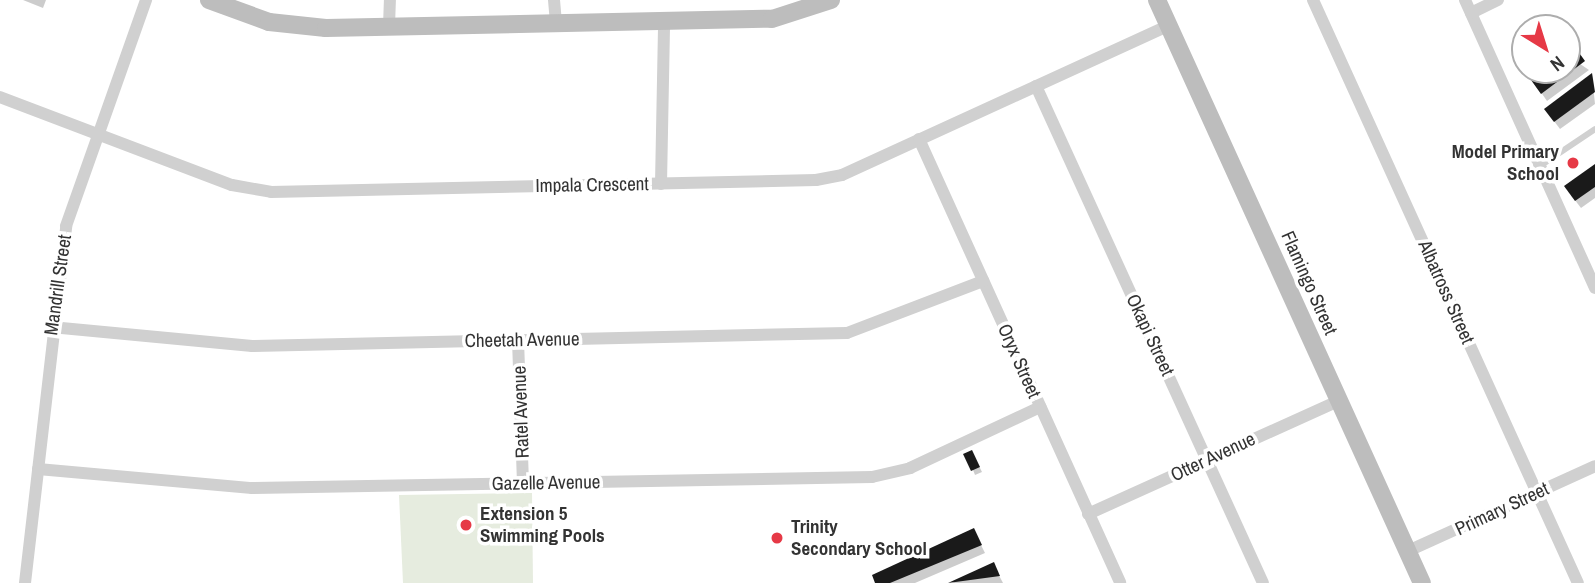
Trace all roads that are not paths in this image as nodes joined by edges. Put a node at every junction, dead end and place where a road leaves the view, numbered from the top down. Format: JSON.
{"nodes":[{"id":1,"x":146,"y":0,"type":"edge"},
{"id":2,"x":209,"y":0,"type":"edge"},
{"id":3,"x":390,"y":0,"type":"edge"},
{"id":4,"x":554,"y":0,"type":"edge"},
{"id":5,"x":831,"y":0,"type":"edge"},
{"id":6,"x":1157,"y":0,"type":"edge"},
{"id":7,"x":1313,"y":0,"type":"edge"},
{"id":8,"x":1465,"y":0,"type":"edge"},
{"id":9,"x":1498,"y":0,"type":"edge"},
{"id":10,"x":790,"y":8,"type":"edge"},
{"id":11,"x":1471,"y":13,"type":"junction"},
{"id":12,"x":664,"y":21,"type":"junction"},
{"id":13,"x":556,"y":25,"type":"junction"},
{"id":14,"x":389,"y":26,"type":"junction"},
{"id":15,"x":1168,"y":26,"type":"junction"},
{"id":16,"x":1037,"y":86,"type":"junction"},
{"id":17,"x":0,"y":97,"type":"edge"},
{"id":18,"x":1595,"y":129,"type":"edge"},
{"id":19,"x":97,"y":133,"type":"junction"},
{"id":20,"x":919,"y":139,"type":"junction"},
{"id":21,"x":1540,"y":166,"type":"junction"},
{"id":22,"x":661,"y":184,"type":"junction"},
{"id":23,"x":983,"y":281,"type":"junction"},
{"id":24,"x":1595,"y":288,"type":"edge"},
{"id":25,"x":51,"y":327,"type":"junction"},
{"id":26,"x":518,"y":340,"type":"junction"},
{"id":27,"x":1340,"y":400,"type":"junction"},
{"id":28,"x":1040,"y":407,"type":"junction"},
{"id":29,"x":1207,"y":459,"type":"junction"},
{"id":30,"x":1595,"y":466,"type":"edge"},
{"id":31,"x":38,"y":469,"type":"junction"},
{"id":32,"x":523,"y":483,"type":"junction"},
{"id":33,"x":1538,"y":493,"type":"junction"},
{"id":34,"x":1087,"y":514,"type":"junction"},
{"id":35,"x":1408,"y":551,"type":"junction"},
{"id":36,"x":25,"y":583,"type":"edge"},
{"id":37,"x":1120,"y":583,"type":"edge"},
{"id":38,"x":1264,"y":583,"type":"edge"},
{"id":39,"x":1422,"y":583,"type":"edge"},
{"id":40,"x":1578,"y":583,"type":"edge"}],
"edges":[{"from":1,"to":19,"type":"street","name":"Mandrill Street"},
{"from":2,"to":14,"type":"street"},
{"from":3,"to":14,"type":"street"},
{"from":4,"to":13,"type":"street"},
{"from":5,"to":10,"type":"street"},
{"from":6,"to":15,"type":"street","name":"Flamingo Street"},
{"from":7,"to":33,"type":"street","name":"Albatross Street"},
{"from":8,"to":11,"type":"street"},
{"from":9,"to":11,"type":"street"},
{"from":10,"to":12,"type":"street"},
{"from":11,"to":21,"type":"street"},
{"from":12,"to":13,"type":"street"},
{"from":12,"to":22,"type":"street"},
{"from":13,"to":14,"type":"street"},
{"from":15,"to":16,"type":"street","name":"Impala Crescent"},
{"from":15,"to":27,"type":"street","name":"Flamingo Street"},
{"from":16,"to":20,"type":"street","name":"Impala Crescent"},
{"from":16,"to":29,"type":"street","name":"Okapi Street"},
{"from":17,"to":19,"type":"street","name":"Impala Crescent"},
{"from":18,"to":21,"type":"lane"},
{"from":19,"to":22,"type":"street","name":"Impala Crescent"},
{"from":19,"to":25,"type":"street","name":"Mandrill Street"},
{"from":20,"to":22,"type":"street","name":"Impala Crescent"},
{"from":20,"to":23,"type":"street","name":"Oryx Street"},
{"from":21,"to":24,"type":"street"},
{"from":23,"to":26,"type":"street","name":"Cheetah Avenue"},
{"from":23,"to":28,"type":"street","name":"Oryx Street"},
{"from":25,"to":26,"type":"street","name":"Cheetah Avenue"},
{"from":25,"to":31,"type":"street","name":"Mandrill Street"},
{"from":26,"to":32,"type":"street","name":"Ratel Avenue"},
{"from":27,"to":29,"type":"street","name":"Otter Avenue"},
{"from":27,"to":35,"type":"street","name":"Flamingo Street"},
{"from":28,"to":32,"type":"street","name":"Gazelle Avenue"},
{"from":28,"to":34,"type":"street","name":"Oryx Street"},
{"from":29,"to":34,"type":"street","name":"Otter Avenue"},
{"from":29,"to":38,"type":"street","name":"Okapi Street"},
{"from":30,"to":33,"type":"street","name":"Primary Street"},
{"from":31,"to":32,"type":"street","name":"Gazelle Avenue"},
{"from":31,"to":36,"type":"street","name":"Mandrill Street"},
{"from":33,"to":35,"type":"street","name":"Primary Street"},
{"from":33,"to":40,"type":"street","name":"Albatross Street"},
{"from":34,"to":37,"type":"street","name":"Oryx Street"},
{"from":35,"to":39,"type":"street","name":"Flamingo Street"}]}
